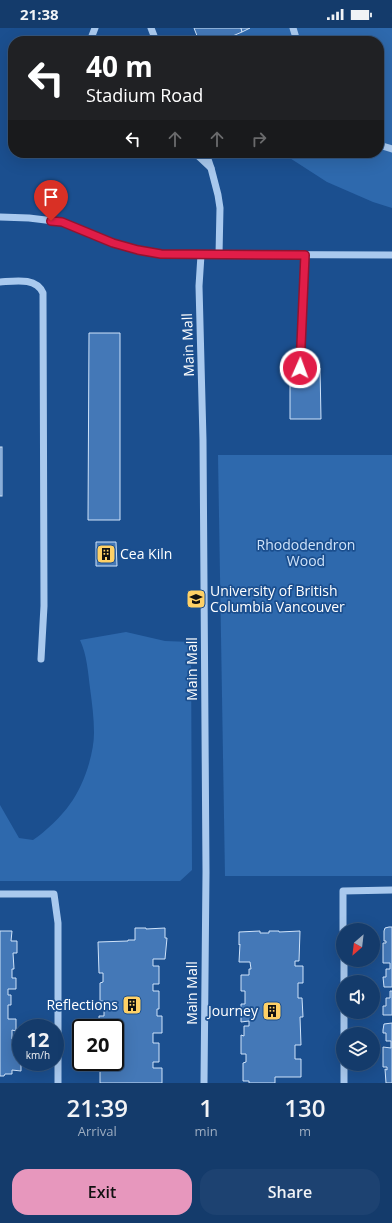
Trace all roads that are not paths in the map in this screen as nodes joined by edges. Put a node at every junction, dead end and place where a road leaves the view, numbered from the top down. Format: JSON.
{"nodes":[{"id":1,"x":200,"y":158,"type":"edge"},
{"id":2,"x":208,"y":158,"type":"edge"},
{"id":3,"x":211,"y":168,"type":"junction"},
{"id":4,"x":0,"y":217,"type":"edge"},
{"id":5,"x":200,"y":255,"type":"junction"},
{"id":6,"x":219,"y":255,"type":"junction"},
{"id":7,"x":305,"y":255,"type":"junction"},
{"id":8,"x":392,"y":255,"type":"edge"},
{"id":9,"x":0,"y":282,"type":"edge"},
{"id":10,"x":300,"y":368,"type":"dead end"},
{"id":11,"x":41,"y":659,"type":"dead end"},
{"id":12,"x":392,"y":890,"type":"edge"},
{"id":13,"x":0,"y":894,"type":"edge"},
{"id":14,"x":343,"y":923,"type":"edge"},
{"id":15,"x":344,"y":1071,"type":"edge"},
{"id":16,"x":58,"y":1083,"type":"edge"},
{"id":17,"x":204,"y":1083,"type":"edge"},
{"id":18,"x":344,"y":1083,"type":"edge"}],
"edges":[{"from":1,"to":3,"type":"street"},
{"from":2,"to":3,"type":"street"},
{"from":3,"to":6,"type":"street"},
{"from":4,"to":5,"type":"street"},
{"from":5,"to":6,"type":"street"},
{"from":5,"to":17,"type":"street","name":"Main Mall"},
{"from":6,"to":7,"type":"street"},
{"from":7,"to":8,"type":"street"},
{"from":7,"to":10,"type":"street"},
{"from":9,"to":11,"type":"street"},
{"from":12,"to":14,"type":"street"},
{"from":13,"to":16,"type":"street"},
{"from":15,"to":18,"type":"street"}]}
